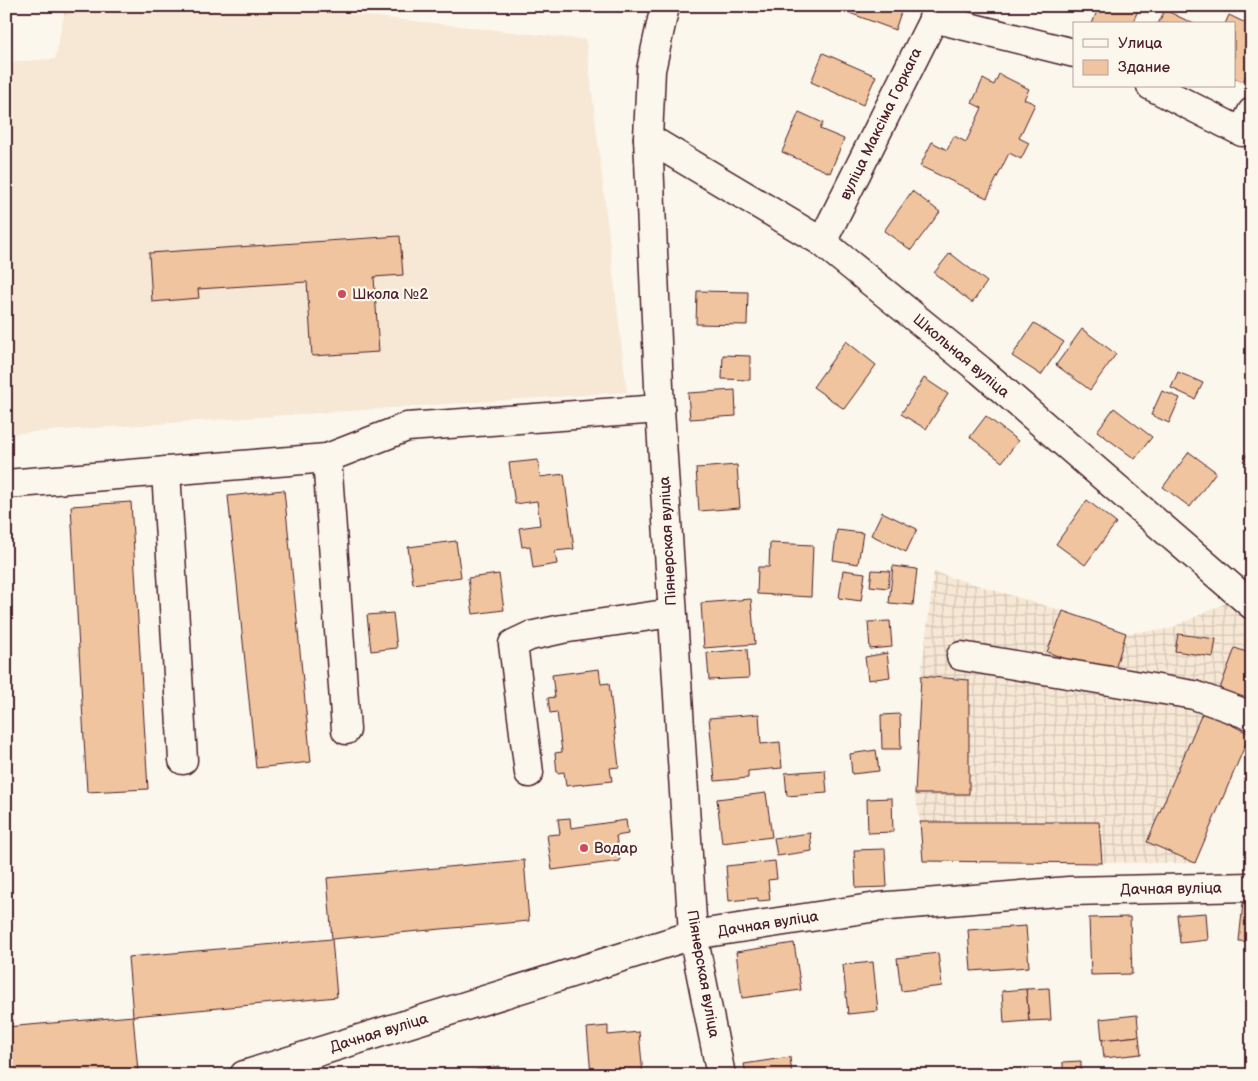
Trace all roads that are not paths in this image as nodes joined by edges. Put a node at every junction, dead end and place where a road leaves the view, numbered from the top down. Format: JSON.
{"nodes":[{"id":1,"x":664,"y":6,"type":"edge"},
{"id":2,"x":936,"y":12,"type":"edge"},
{"id":3,"x":1073,"y":53,"type":"edge"},
{"id":4,"x":1155,"y":88,"type":"edge"},
{"id":5,"x":1252,"y":112,"type":"edge"},
{"id":6,"x":648,"y":138,"type":"junction"},
{"id":7,"x":822,"y":242,"type":"junction"},
{"id":8,"x":660,"y":409,"type":"junction"},
{"id":9,"x":327,"y":458,"type":"junction"},
{"id":10,"x":166,"y":471,"type":"junction"},
{"id":11,"x":6,"y":484,"type":"edge"},
{"id":12,"x":1252,"y":605,"type":"edge"},
{"id":13,"x":672,"y":613,"type":"junction"},
{"id":14,"x":961,"y":656,"type":"dead end"},
{"id":15,"x":1252,"y":716,"type":"edge"},
{"id":16,"x":346,"y":730,"type":"dead end"},
{"id":17,"x":183,"y":760,"type":"dead end"},
{"id":18,"x":529,"y":773,"type":"dead end"},
{"id":19,"x":1252,"y":887,"type":"edge"},
{"id":20,"x":693,"y":935,"type":"junction"},
{"id":21,"x":244,"y":1075,"type":"edge"},
{"id":22,"x":721,"y":1075,"type":"edge"}],
"edges":[{"from":1,"to":6,"type":"street","name":"Піянерская вуліца"},
{"from":2,"to":3,"type":"street"},
{"from":2,"to":7,"type":"street","name":"вуліца Максіма Горкага"},
{"from":4,"to":5,"type":"street"},
{"from":6,"to":7,"type":"street","name":"Школьная вуліца"},
{"from":6,"to":8,"type":"street","name":"Піянерская вуліца"},
{"from":7,"to":12,"type":"street","name":"Школьная вуліца"},
{"from":8,"to":9,"type":"street"},
{"from":8,"to":13,"type":"street","name":"Піянерская вуліца"},
{"from":9,"to":10,"type":"street"},
{"from":9,"to":16,"type":"street"},
{"from":10,"to":11,"type":"street"},
{"from":10,"to":17,"type":"street"},
{"from":13,"to":18,"type":"street"},
{"from":13,"to":20,"type":"street","name":"Піянерская вуліца"},
{"from":14,"to":15,"type":"street"},
{"from":19,"to":20,"type":"street","name":"Дачная вуліца"},
{"from":20,"to":21,"type":"street","name":"Дачная вуліца"},
{"from":20,"to":22,"type":"street","name":"Піянерская вуліца"}]}
